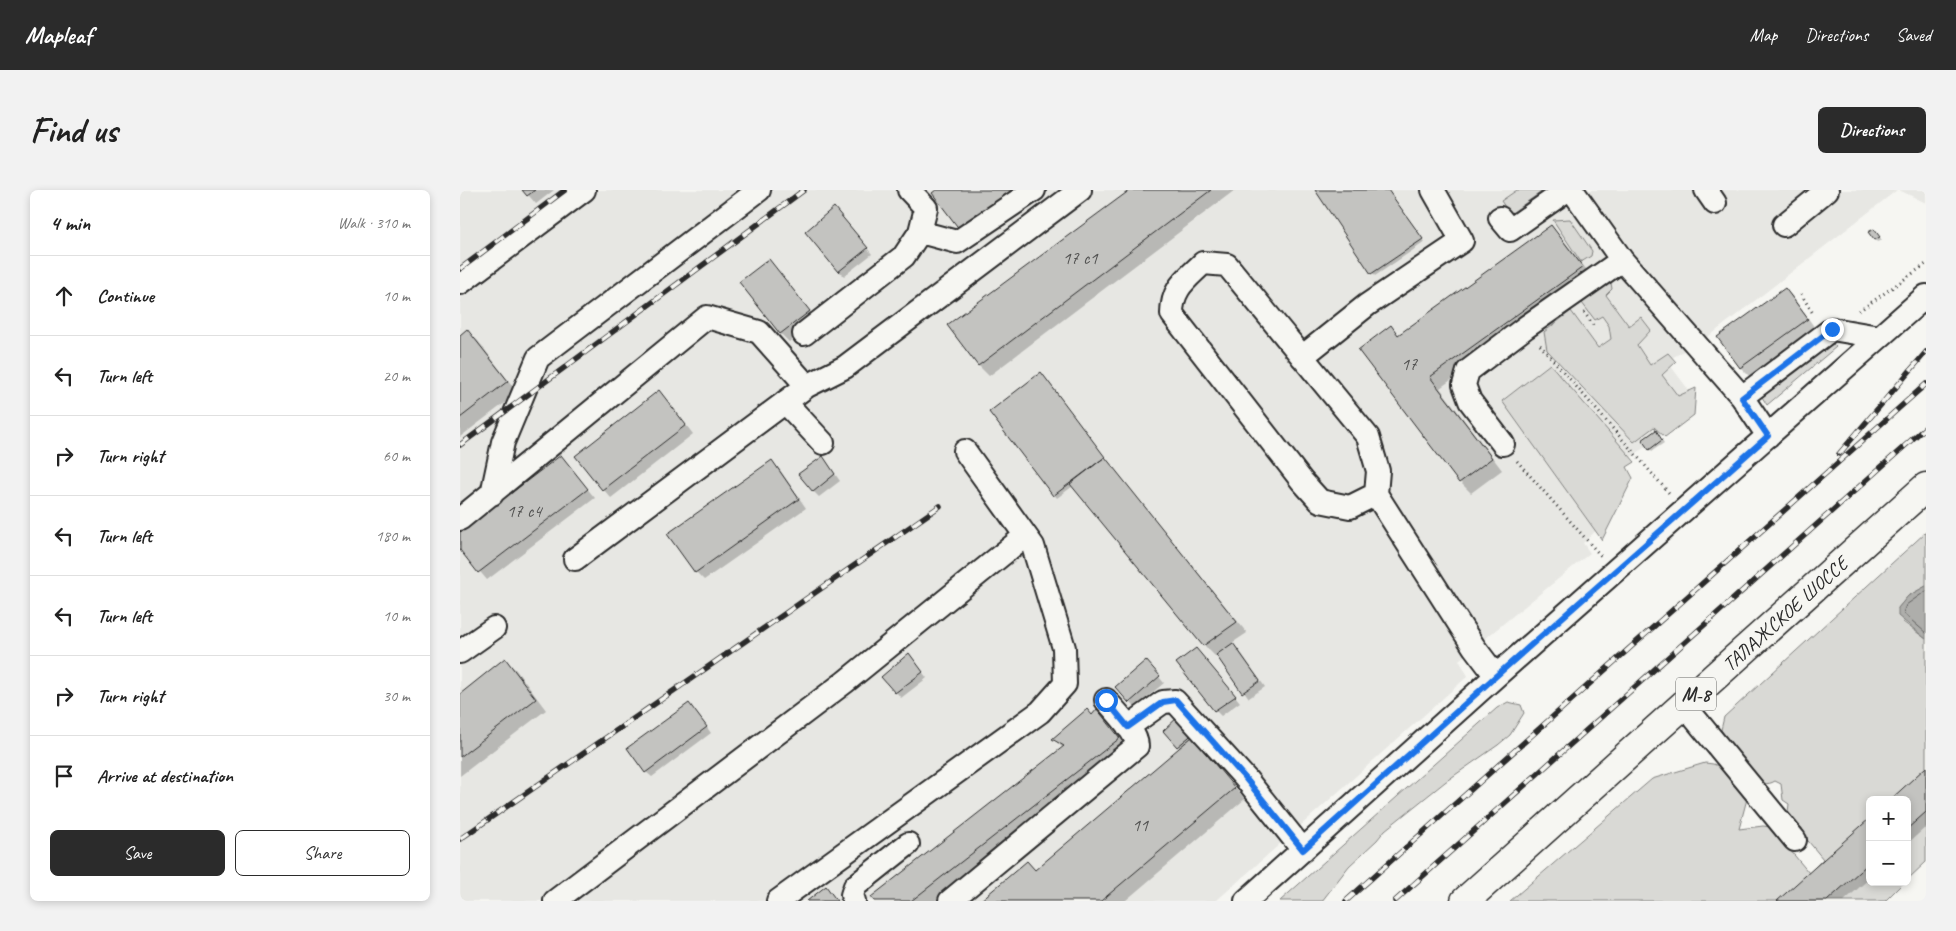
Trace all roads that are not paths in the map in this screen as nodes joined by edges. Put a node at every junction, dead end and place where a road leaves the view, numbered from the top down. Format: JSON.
{"nodes":[{"id":1,"x":584,"y":190,"type":"edge"},
{"id":2,"x":759,"y":190,"type":"edge"},
{"id":3,"x":909,"y":190,"type":"edge"},
{"id":4,"x":1034,"y":190,"type":"edge"},
{"id":5,"x":1080,"y":190,"type":"edge"},
{"id":6,"x":1433,"y":190,"type":"edge"},
{"id":7,"x":1567,"y":190,"type":"edge"},
{"id":8,"x":1572,"y":190,"type":"edge"},
{"id":9,"x":1827,"y":190,"type":"edge"},
{"id":10,"x":1500,"y":218,"type":"dead end"},
{"id":11,"x":1784,"y":226,"type":"dead end"},
{"id":12,"x":920,"y":232,"type":"junction"},
{"id":13,"x":1622,"y":260,"type":"junction"},
{"id":14,"x":460,"y":283,"type":"edge"},
{"id":15,"x":1926,"y":296,"type":"edge"},
{"id":16,"x":804,"y":334,"type":"dead end"},
{"id":17,"x":1879,"y":337,"type":"junction"},
{"id":18,"x":1302,"y":357,"type":"junction"},
{"id":19,"x":807,"y":386,"type":"junction"},
{"id":20,"x":1742,"y":398,"type":"junction"},
{"id":21,"x":785,"y":402,"type":"junction"},
{"id":22,"x":1768,"y":436,"type":"junction"},
{"id":23,"x":823,"y":443,"type":"dead end"},
{"id":24,"x":1503,"y":444,"type":"road end"},
{"id":25,"x":965,"y":452,"type":"dead end"},
{"id":26,"x":1926,"y":487,"type":"edge"},
{"id":27,"x":492,"y":494,"type":"junction"},
{"id":28,"x":1376,"y":494,"type":"junction"},
{"id":29,"x":460,"y":519,"type":"edge"},
{"id":30,"x":1026,"y":536,"type":"junction"},
{"id":31,"x":575,"y":559,"type":"dead end"},
{"id":32,"x":494,"y":628,"type":"dead end"},
{"id":33,"x":460,"y":652,"type":"edge"},
{"id":34,"x":1496,"y":676,"type":"junction"},
{"id":35,"x":1106,"y":700,"type":"dead end"},
{"id":36,"x":1684,"y":705,"type":"junction"},
{"id":37,"x":1128,"y":727,"type":"junction"},
{"id":38,"x":1795,"y":840,"type":"dead end"},
{"id":39,"x":908,"y":844,"type":"dead end"},
{"id":40,"x":1303,"y":850,"type":"junction"},
{"id":41,"x":555,"y":901,"type":"edge"},
{"id":42,"x":778,"y":901,"type":"edge"},
{"id":43,"x":854,"y":901,"type":"edge"},
{"id":44,"x":950,"y":901,"type":"edge"},
{"id":45,"x":1246,"y":901,"type":"edge"},
{"id":46,"x":1465,"y":901,"type":"edge"}],
"edges":[{"from":1,"to":14,"type":"street"},
{"from":2,"to":27,"type":"street"},
{"from":3,"to":12,"type":"street"},
{"from":4,"to":12,"type":"street"},
{"from":5,"to":19,"type":"street"},
{"from":6,"to":18,"type":"street"},
{"from":7,"to":10,"type":"street"},
{"from":8,"to":13,"type":"street"},
{"from":9,"to":11,"type":"street"},
{"from":12,"to":16,"type":"street"},
{"from":13,"to":20,"type":"street"},
{"from":13,"to":24,"type":"street"},
{"from":15,"to":17,"type":"street"},
{"from":17,"to":20,"type":"street"},
{"from":17,"to":22,"type":"street"},
{"from":18,"to":28,"type":"street"},
{"from":18,"to":28,"type":"street"},
{"from":19,"to":21,"type":"street"},
{"from":19,"to":27,"type":"street"},
{"from":20,"to":22,"type":"street"},
{"from":21,"to":23,"type":"street"},
{"from":21,"to":31,"type":"street"},
{"from":22,"to":34,"type":"street"},
{"from":25,"to":30,"type":"street"},
{"from":26,"to":36,"type":"main road","name":"ТАЛАЖСКОЕ ШОССЕ","number":"М-8"},
{"from":27,"to":29,"type":"street"},
{"from":28,"to":34,"type":"street"},
{"from":30,"to":41,"type":"street"},
{"from":30,"to":42,"type":"street"},
{"from":32,"to":33,"type":"street"},
{"from":34,"to":40,"type":"street"},
{"from":35,"to":37,"type":"street"},
{"from":36,"to":38,"type":"street"},
{"from":36,"to":46,"type":"main road","name":"ТАЛАЖСКОЕ ШОССЕ","number":"М-8"},
{"from":37,"to":40,"type":"street"},
{"from":37,"to":44,"type":"street"},
{"from":39,"to":43,"type":"street"},
{"from":40,"to":45,"type":"street"}]}
